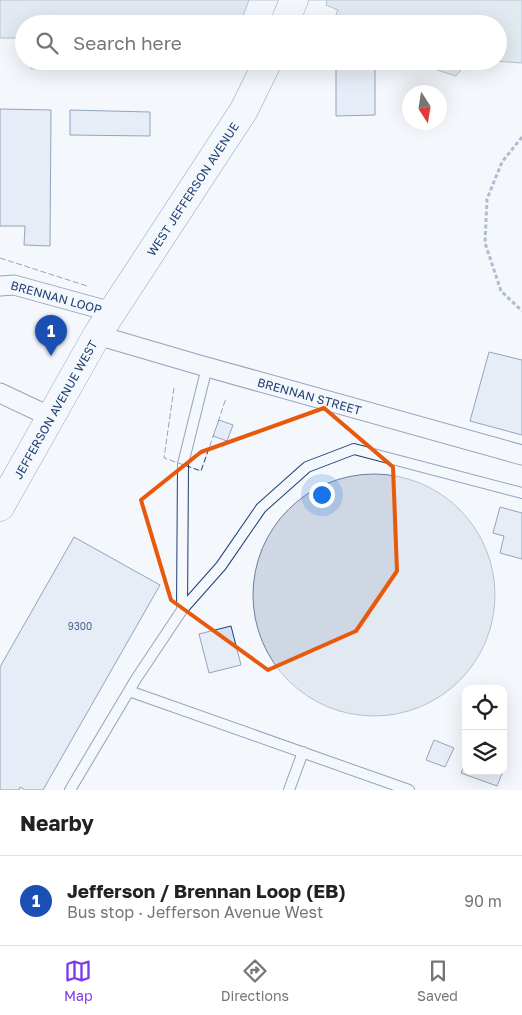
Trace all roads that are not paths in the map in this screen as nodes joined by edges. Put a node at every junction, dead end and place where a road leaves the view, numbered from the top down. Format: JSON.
{"nodes":[{"id":1,"x":294,"y":0,"type":"edge"},
{"id":2,"x":288,"y":15,"type":"edge"},
{"id":3,"x":264,"y":70,"type":"edge"},
{"id":4,"x":0,"y":286,"type":"edge"},
{"id":5,"x":112,"y":312,"type":"junction"},
{"id":6,"x":97,"y":334,"type":"junction"},
{"id":7,"x":207,"y":367,"type":"junction"},
{"id":8,"x":0,"y":394,"type":"edge"},
{"id":9,"x":51,"y":417,"type":"junction"},
{"id":10,"x":522,"y":455,"type":"edge"},
{"id":11,"x":522,"y":493,"type":"edge"},
{"id":12,"x":0,"y":507,"type":"edge"},
{"id":13,"x":182,"y":610,"type":"junction"},
{"id":14,"x":129,"y":691,"type":"junction"},
{"id":15,"x":303,"y":752,"type":"junction"},
{"id":16,"x":70,"y":790,"type":"edge"},
{"id":17,"x":289,"y":790,"type":"edge"},
{"id":18,"x":409,"y":790,"type":"edge"}],
"edges":[{"from":1,"to":2,"type":"main road"},
{"from":3,"to":5,"type":"main road","name":"WEST JEFFERSON AVENUE"},
{"from":4,"to":5,"type":"street","name":"BRENNAN LOOP"},
{"from":5,"to":6,"type":"main road","name":"JEFFERSON AVENUE WEST"},
{"from":6,"to":7,"type":"street","name":"BRENNAN STREET"},
{"from":6,"to":9,"type":"main road","name":"JEFFERSON AVENUE WEST"},
{"from":7,"to":10,"type":"street","name":"BRENNAN STREET"},
{"from":7,"to":13,"type":"lane"},
{"from":8,"to":9,"type":"street"},
{"from":9,"to":12,"type":"main road","name":"JEFFERSON AVENUE WEST"},
{"from":11,"to":13,"type":"lane"},
{"from":13,"to":14,"type":"lane"},
{"from":14,"to":15,"type":"lane"},
{"from":14,"to":16,"type":"lane"},
{"from":15,"to":17,"type":"lane"},
{"from":15,"to":18,"type":"lane"}]}
